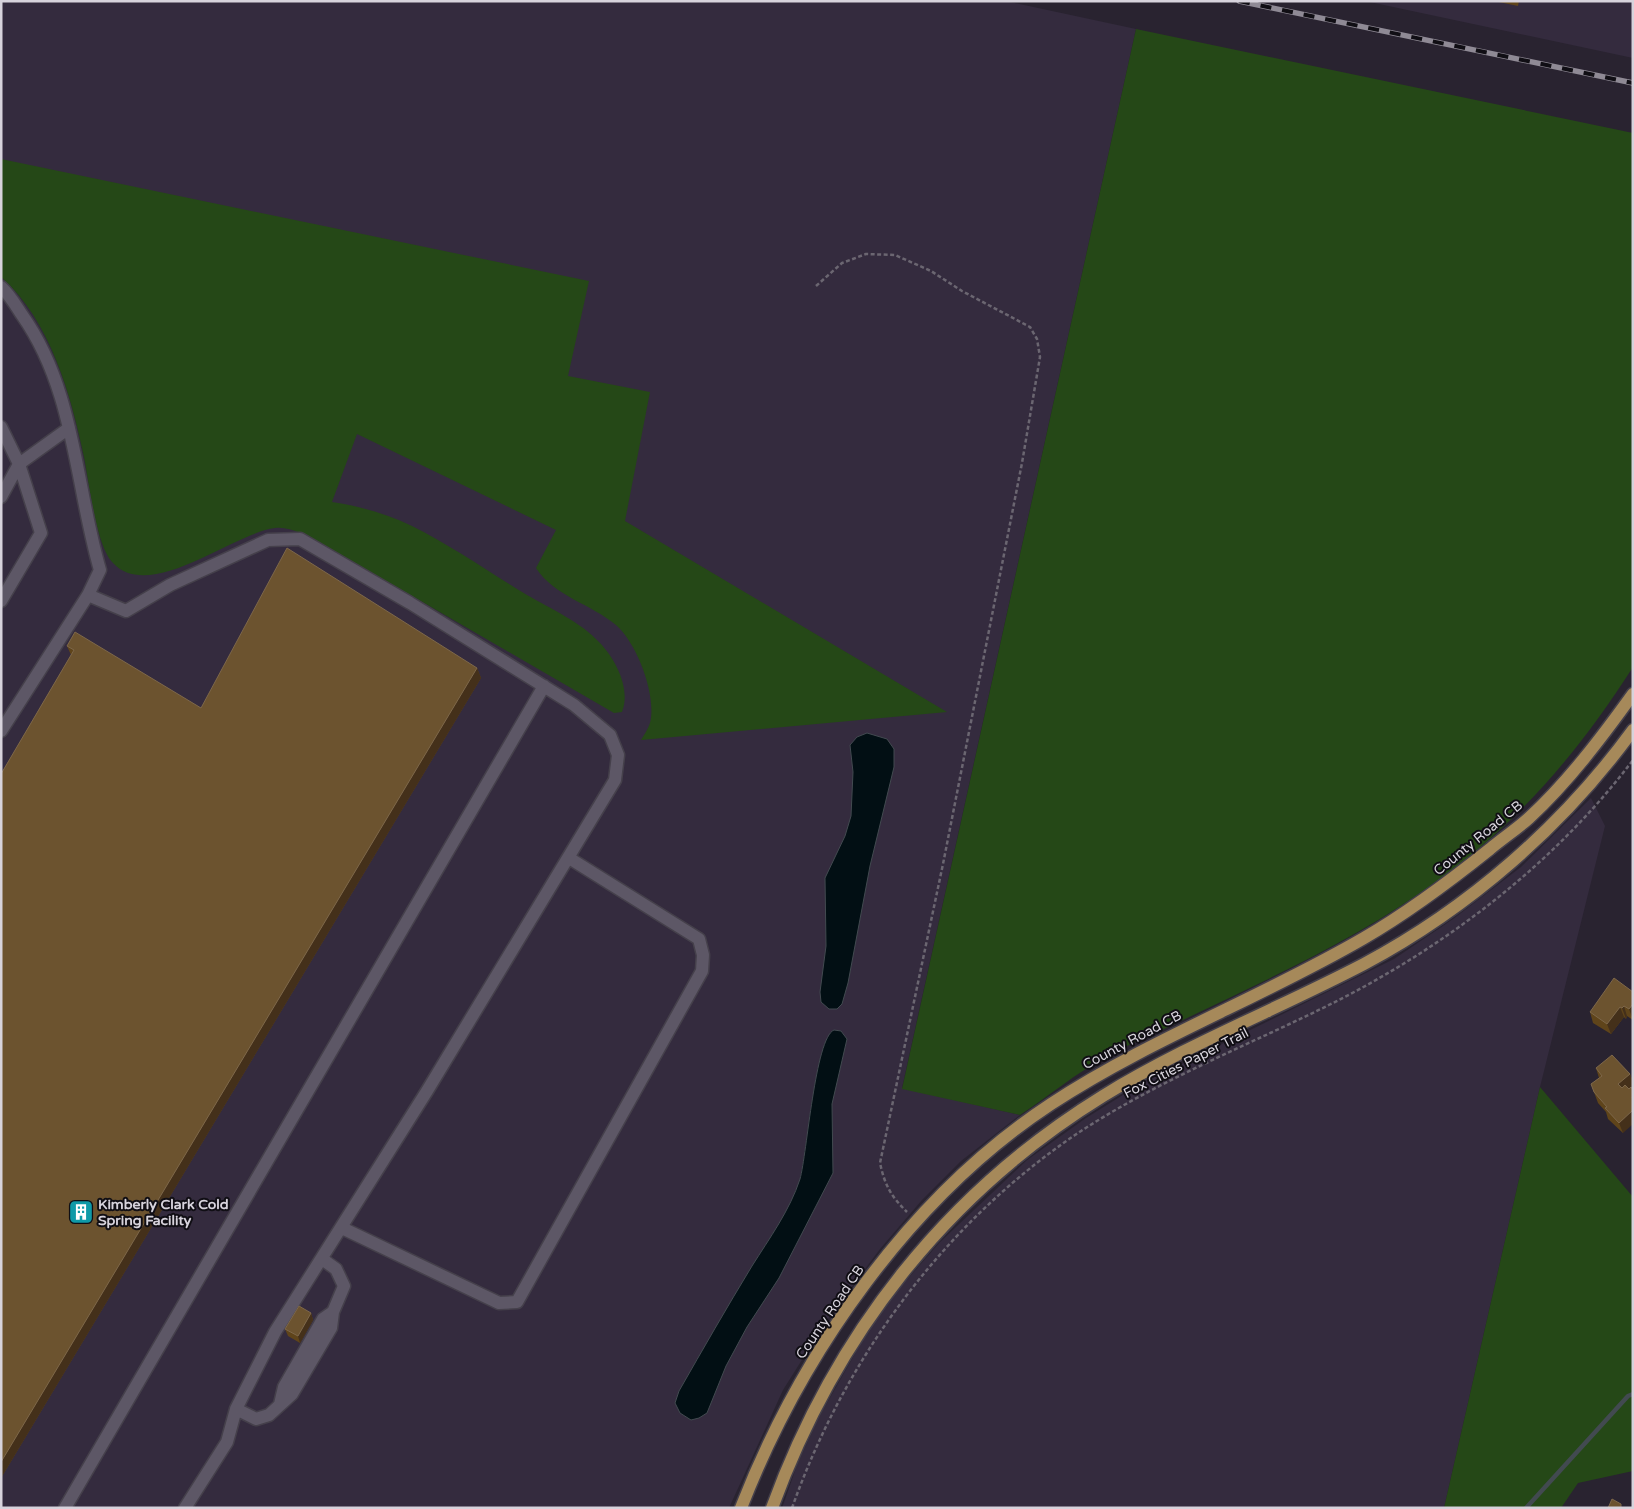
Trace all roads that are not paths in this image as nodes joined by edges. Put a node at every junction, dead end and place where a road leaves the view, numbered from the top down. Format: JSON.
{"nodes":[{"id":1,"x":1,"y":288,"type":"edge"},
{"id":2,"x":1,"y":427,"type":"edge"},
{"id":3,"x":69,"y":428,"type":"junction"},
{"id":4,"x":19,"y":464,"type":"junction"},
{"id":5,"x":1,"y":497,"type":"edge"},
{"id":6,"x":88,"y":595,"type":"junction"},
{"id":7,"x":1,"y":601,"type":"edge"},
{"id":8,"x":544,"y":686,"type":"junction"},
{"id":9,"x":1633,"y":694,"type":"edge"},
{"id":10,"x":1633,"y":730,"type":"edge"},
{"id":11,"x":1,"y":731,"type":"edge"},
{"id":12,"x":569,"y":858,"type":"junction"},
{"id":13,"x":342,"y":1228,"type":"junction"},
{"id":14,"x":322,"y":1259,"type":"junction"},
{"id":15,"x":236,"y":1409,"type":"junction"},
{"id":16,"x":65,"y":1508,"type":"edge"},
{"id":17,"x":185,"y":1508,"type":"edge"},
{"id":18,"x":741,"y":1508,"type":"edge"},
{"id":19,"x":772,"y":1508,"type":"edge"}],
"edges":[{"from":1,"to":3,"type":"lane"},
{"from":2,"to":4,"type":"lane"},
{"from":3,"to":4,"type":"lane"},
{"from":3,"to":6,"type":"lane"},
{"from":4,"to":5,"type":"lane"},
{"from":4,"to":7,"type":"lane"},
{"from":6,"to":8,"type":"lane"},
{"from":6,"to":11,"type":"lane"},
{"from":8,"to":12,"type":"lane"},
{"from":8,"to":16,"type":"lane"},
{"from":9,"to":18,"type":"main road","name":"County Road CB"},
{"from":10,"to":19,"type":"main road"},
{"from":12,"to":13,"type":"lane"},
{"from":12,"to":13,"type":"lane"},
{"from":13,"to":14,"type":"lane"},
{"from":14,"to":15,"type":"lane"},
{"from":14,"to":15,"type":"lane"},
{"from":15,"to":17,"type":"lane"}]}
